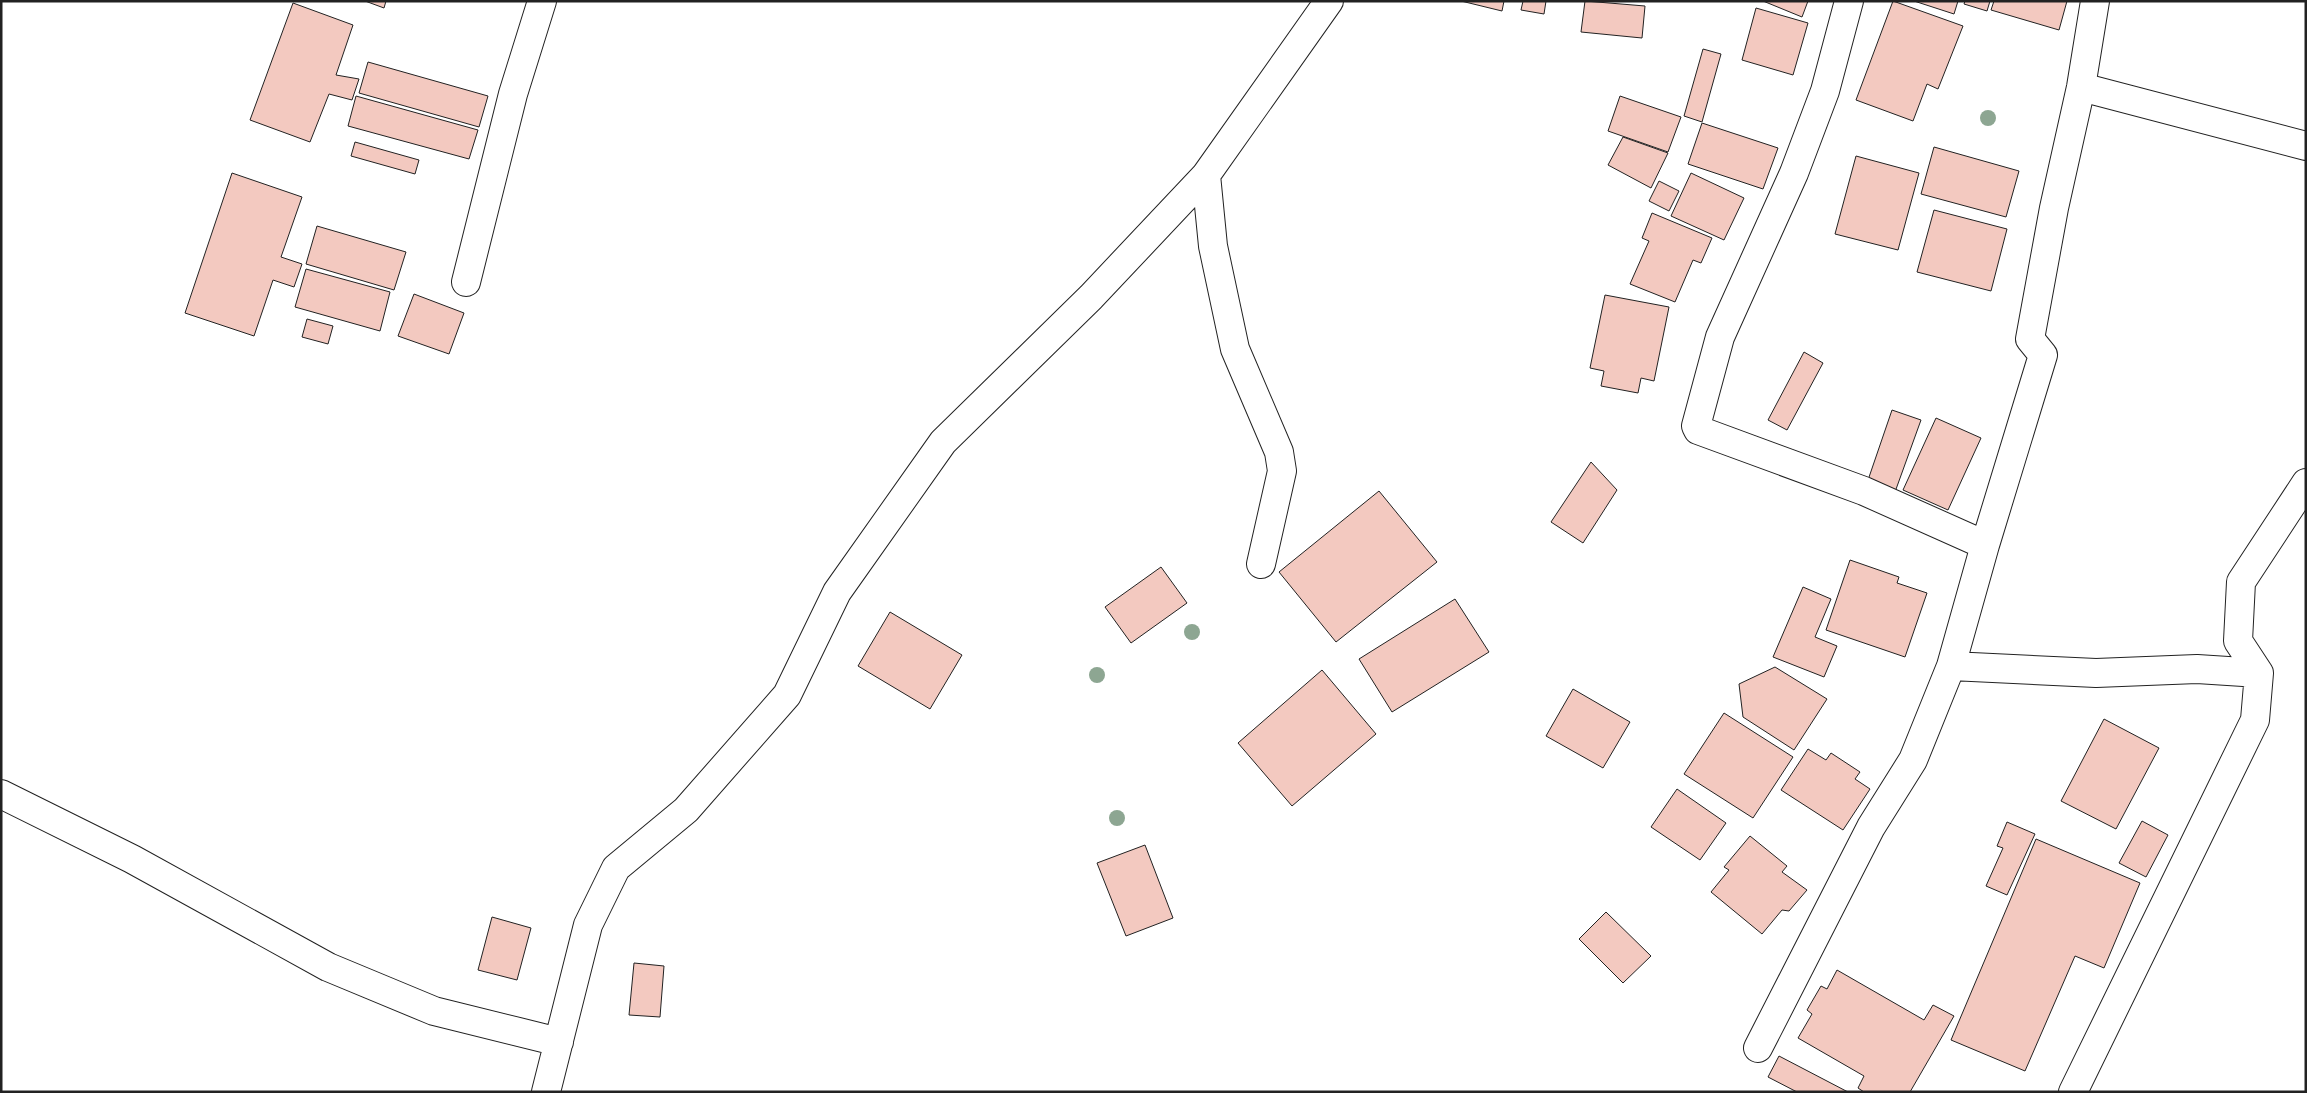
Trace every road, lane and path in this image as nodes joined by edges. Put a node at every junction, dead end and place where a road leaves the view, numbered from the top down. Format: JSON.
{"nodes":[{"id":1,"x":542,"y":1,"type":"edge"},
{"id":2,"x":1329,"y":1,"type":"edge"},
{"id":3,"x":1849,"y":1,"type":"edge"},
{"id":4,"x":2095,"y":1,"type":"edge"},
{"id":5,"x":2081,"y":87,"type":"junction"},
{"id":6,"x":2306,"y":146,"type":"edge"},
{"id":7,"x":1206,"y":175,"type":"junction"},
{"id":8,"x":466,"y":282,"type":"dead end"},
{"id":9,"x":2306,"y":483,"type":"edge"},
{"id":10,"x":1985,"y":545,"type":"junction"},
{"id":11,"x":1261,"y":564,"type":"dead end"},
{"id":12,"x":1951,"y":666,"type":"junction"},
{"id":13,"x":2259,"y":673,"type":"junction"},
{"id":14,"x":1,"y":794,"type":"edge"},
{"id":15,"x":559,"y":1042,"type":"junction"},
{"id":16,"x":1758,"y":1048,"type":"dead end"},
{"id":17,"x":546,"y":1092,"type":"edge"},
{"id":18,"x":2073,"y":1092,"type":"edge"}],
"edges":[{"from":1,"to":8,"type":"street"},
{"from":2,"to":7,"type":"street"},
{"from":3,"to":10,"type":"street"},
{"from":4,"to":5,"type":"street"},
{"from":5,"to":6,"type":"street"},
{"from":5,"to":10,"type":"street"},
{"from":7,"to":11,"type":"street"},
{"from":7,"to":15,"type":"street"},
{"from":9,"to":13,"type":"street"},
{"from":10,"to":12,"type":"street"},
{"from":12,"to":13,"type":"street"},
{"from":12,"to":16,"type":"street"},
{"from":13,"to":18,"type":"street"},
{"from":14,"to":15,"type":"street"},
{"from":15,"to":17,"type":"street"}]}
